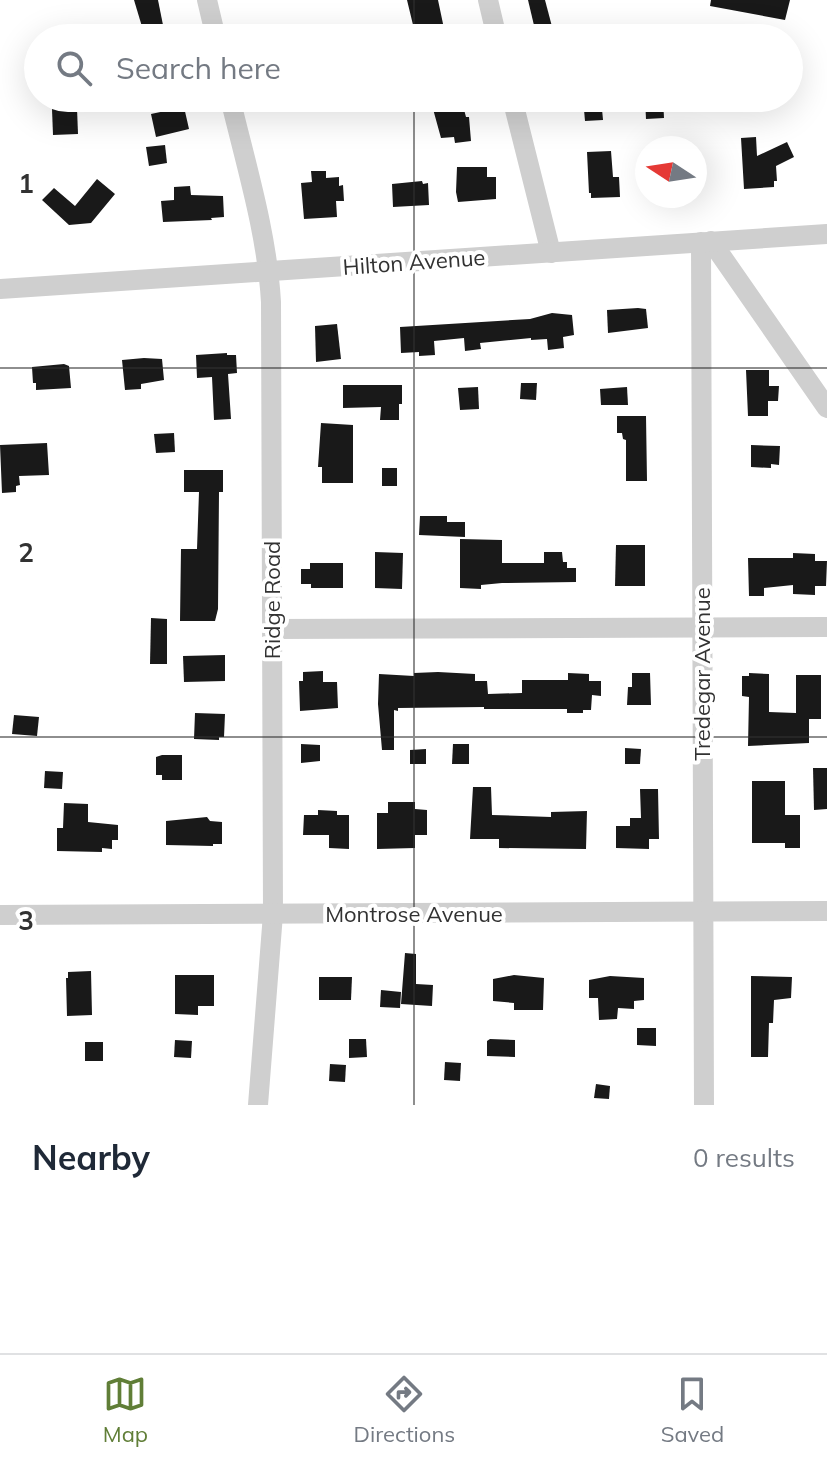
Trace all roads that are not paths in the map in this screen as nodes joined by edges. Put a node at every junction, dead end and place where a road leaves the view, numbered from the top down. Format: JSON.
{"nodes":[{"id":1,"x":207,"y":0,"type":"edge"},
{"id":2,"x":488,"y":0,"type":"edge"},
{"id":3,"x":213,"y":24,"type":"edge"},
{"id":4,"x":494,"y":24,"type":"edge"},
{"id":5,"x":233,"y":112,"type":"edge"},
{"id":6,"x":516,"y":112,"type":"edge"},
{"id":7,"x":827,"y":234,"type":"edge"},
{"id":8,"x":706,"y":242,"type":"junction"},
{"id":9,"x":551,"y":253,"type":"junction"},
{"id":10,"x":269,"y":271,"type":"junction"},
{"id":11,"x":0,"y":289,"type":"edge"},
{"id":12,"x":827,"y":408,"type":"edge"},
{"id":13,"x":702,"y":627,"type":"junction"},
{"id":14,"x":827,"y":627,"type":"edge"},
{"id":15,"x":272,"y":629,"type":"junction"},
{"id":16,"x":827,"y":911,"type":"edge"},
{"id":17,"x":702,"y":913,"type":"junction"},
{"id":18,"x":273,"y":914,"type":"junction"},
{"id":19,"x":0,"y":915,"type":"edge"},
{"id":20,"x":258,"y":1105,"type":"edge"},
{"id":21,"x":704,"y":1105,"type":"edge"}],
"edges":[{"from":1,"to":3,"type":"street"},
{"from":2,"to":4,"type":"street"},
{"from":5,"to":10,"type":"street","name":"Ridge Road"},
{"from":6,"to":9,"type":"street"},
{"from":7,"to":8,"type":"street","name":"Hilton Avenue"},
{"from":8,"to":9,"type":"street","name":"Hilton Avenue"},
{"from":8,"to":12,"type":"street"},
{"from":8,"to":13,"type":"street","name":"Tredegar Avenue"},
{"from":9,"to":10,"type":"street","name":"Hilton Avenue"},
{"from":10,"to":11,"type":"street","name":"Hilton Avenue"},
{"from":10,"to":15,"type":"street","name":"Ridge Road"},
{"from":13,"to":14,"type":"street"},
{"from":13,"to":15,"type":"street"},
{"from":13,"to":17,"type":"street","name":"Tredegar Avenue"},
{"from":15,"to":18,"type":"street","name":"Ridge Road"},
{"from":16,"to":17,"type":"street","name":"Montrose Avenue"},
{"from":17,"to":18,"type":"street","name":"Montrose Avenue"},
{"from":17,"to":21,"type":"street","name":"Tredegar Avenue"},
{"from":18,"to":19,"type":"street","name":"Montrose Avenue"},
{"from":18,"to":20,"type":"street","name":"Ridge Road"}]}
